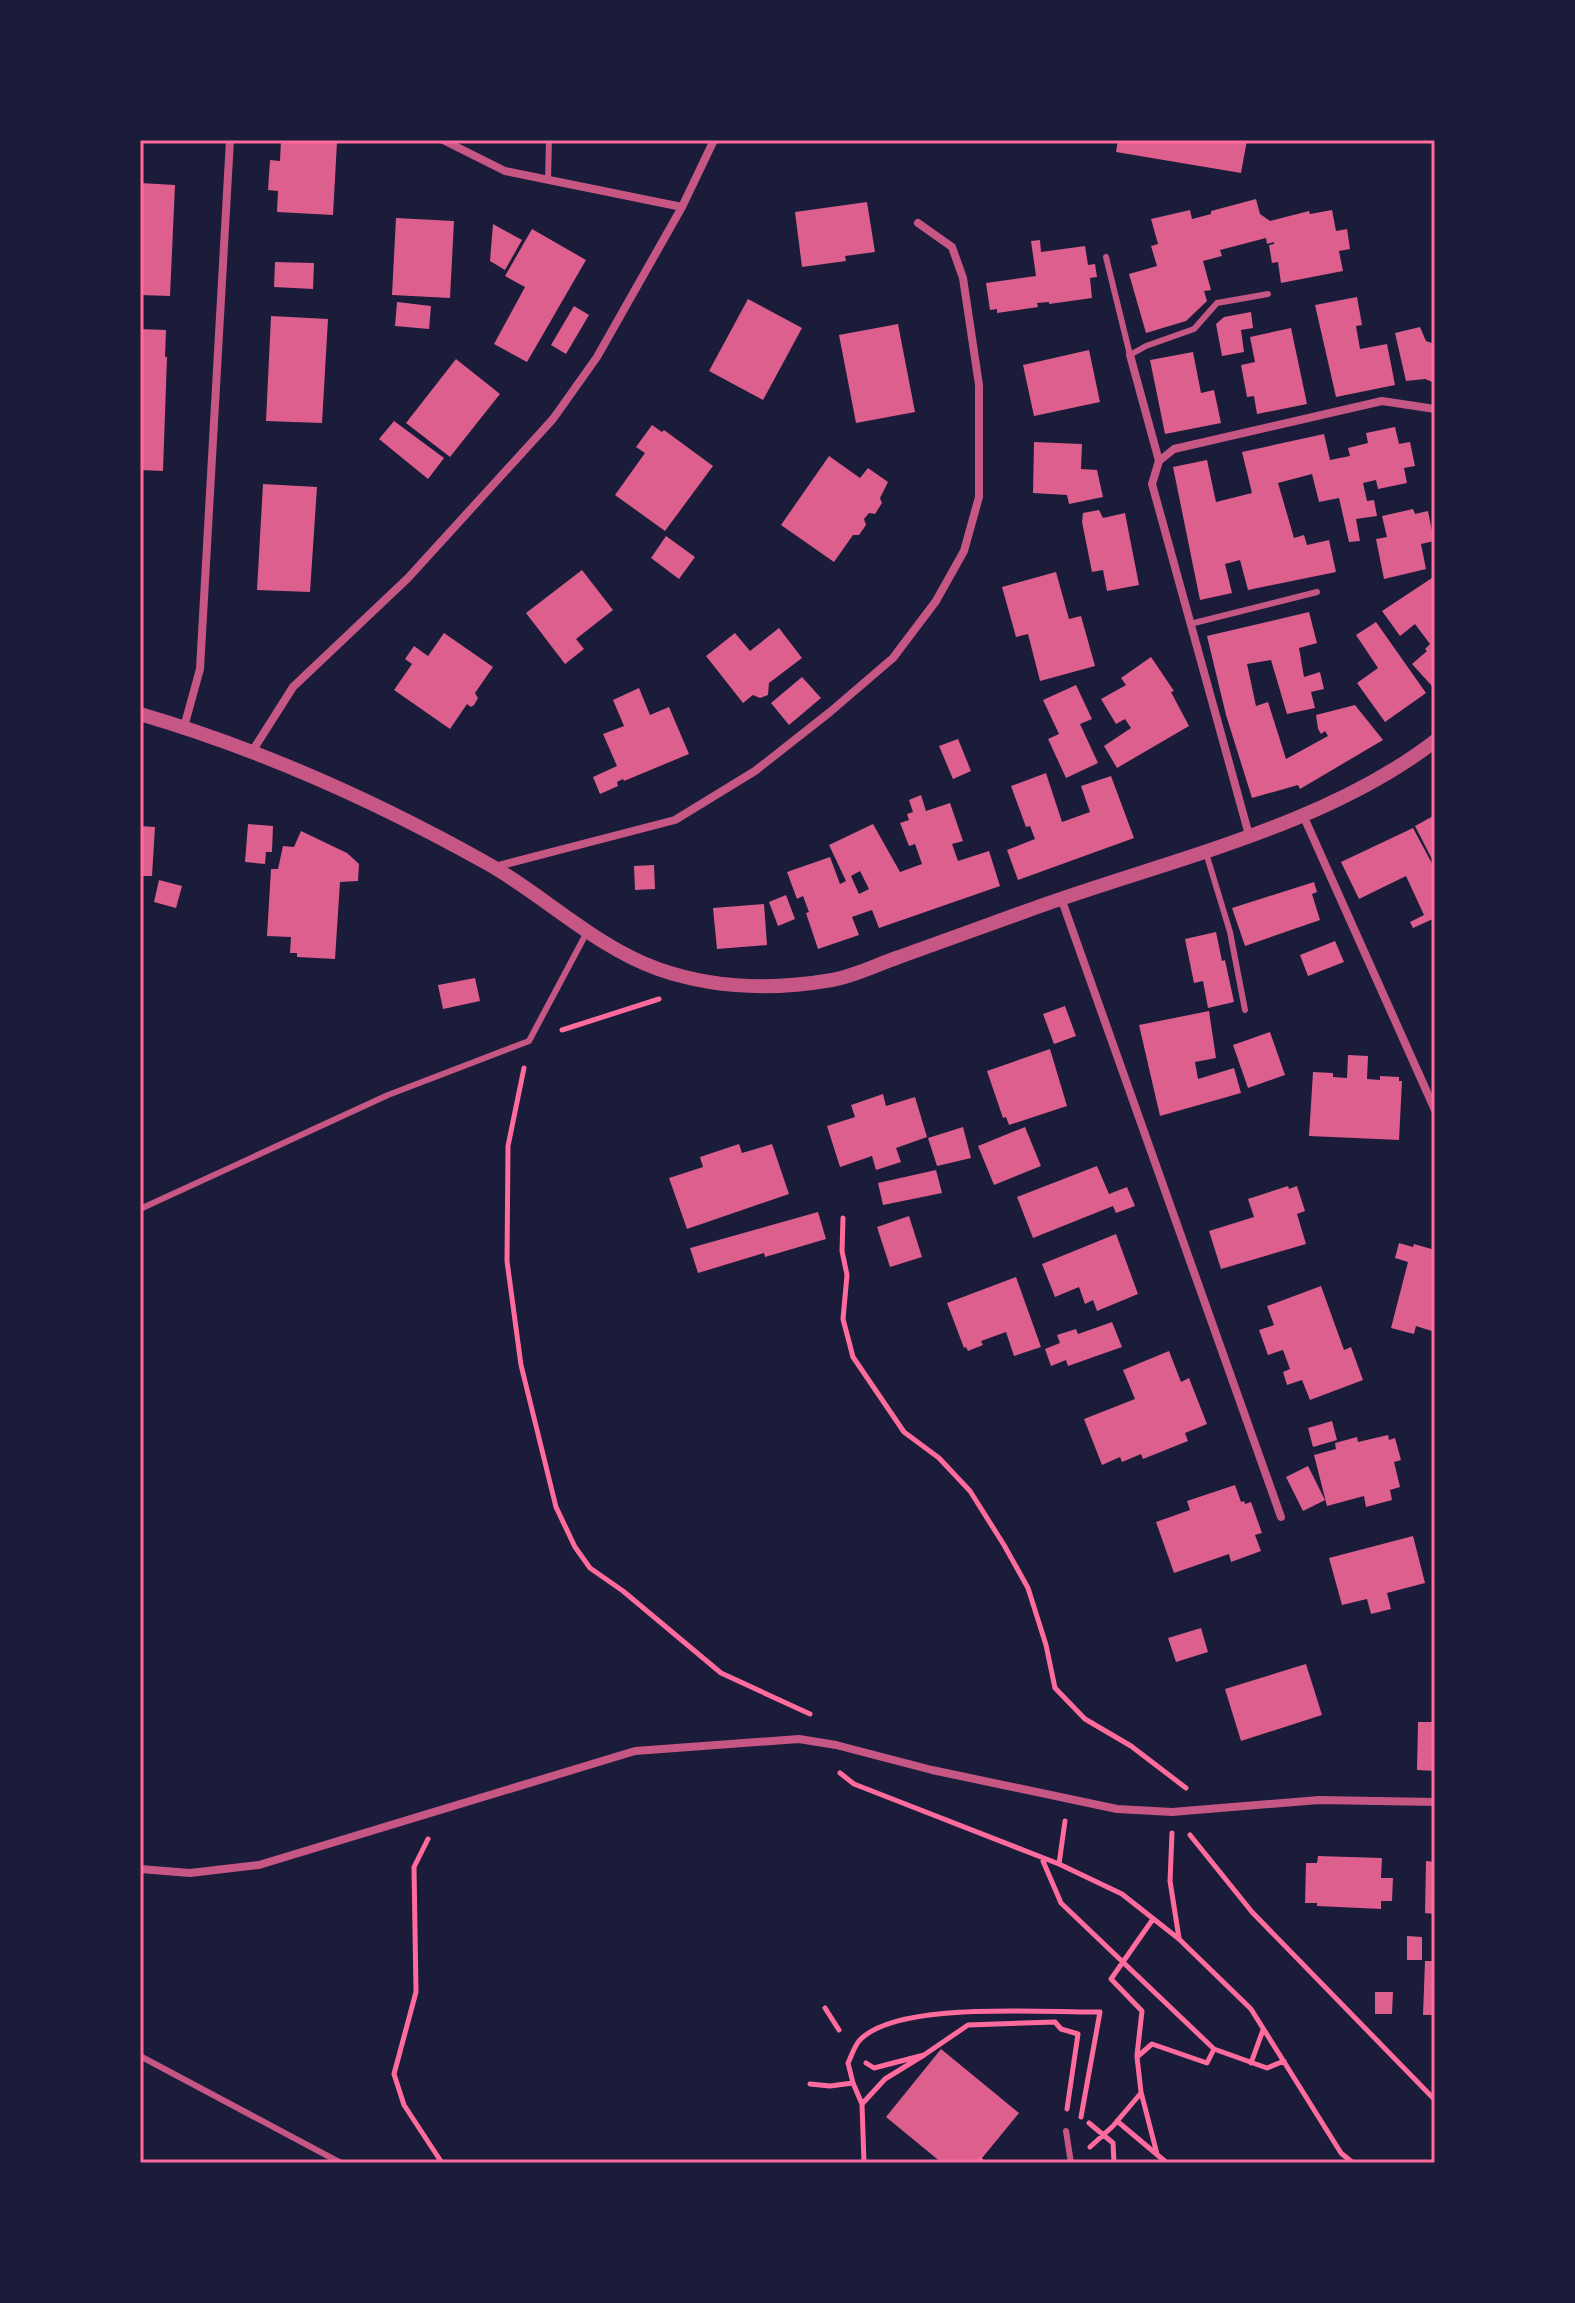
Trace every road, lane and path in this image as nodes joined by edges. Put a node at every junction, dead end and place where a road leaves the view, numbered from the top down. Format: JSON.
{"nodes":[{"id":1,"x":230,"y":140,"type":"edge"},
{"id":2,"x":443,"y":140,"type":"edge"},
{"id":3,"x":549,"y":140,"type":"edge"},
{"id":4,"x":714,"y":140,"type":"edge"},
{"id":5,"x":548,"y":180,"type":"junction"},
{"id":6,"x":682,"y":207,"type":"junction"},
{"id":7,"x":918,"y":223,"type":"dead end"},
{"id":8,"x":1106,"y":257,"type":"dead end"},
{"id":9,"x":1268,"y":294,"type":"dead end"},
{"id":10,"x":1130,"y":355,"type":"junction"},
{"id":11,"x":1435,"y":409,"type":"edge"},
{"id":12,"x":1159,"y":461,"type":"junction"},
{"id":13,"x":1317,"y":592,"type":"dead end"},
{"id":14,"x":1190,"y":624,"type":"junction"},
{"id":15,"x":140,"y":714,"type":"edge"},
{"id":16,"x":184,"y":727,"type":"junction"},
{"id":17,"x":1435,"y":741,"type":"edge"},
{"id":18,"x":253,"y":750,"type":"junction"},
{"id":19,"x":1302,"y":814,"type":"junction"},
{"id":20,"x":1249,"y":835,"type":"junction"},
{"id":21,"x":1205,"y":850,"type":"junction"},
{"id":22,"x":493,"y":867,"type":"junction"},
{"id":23,"x":1061,"y":898,"type":"junction"},
{"id":24,"x":587,"y":932,"type":"junction"},
{"id":25,"x":671,"y":995,"type":"dead end"},
{"id":26,"x":1245,"y":1010,"type":"dead end"},
{"id":27,"x":529,"y":1041,"type":"junction"},
{"id":28,"x":1422,"y":1079,"type":"junction"},
{"id":29,"x":1435,"y":1081,"type":"edge"},
{"id":30,"x":1435,"y":1110,"type":"edge"},
{"id":31,"x":140,"y":1209,"type":"edge"},
{"id":32,"x":843,"y":1218,"type":"dead end"},
{"id":33,"x":1281,"y":1517,"type":"dead end"},
{"id":34,"x":799,"y":1739,"type":"junction"},
{"id":35,"x":836,"y":1745,"type":"junction"},
{"id":36,"x":1067,"y":1800,"type":"junction"},
{"id":37,"x":1435,"y":1802,"type":"edge"},
{"id":38,"x":442,"y":1809,"type":"junction"},
{"id":39,"x":1212,"y":1809,"type":"junction"},
{"id":40,"x":1172,"y":1812,"type":"junction"},
{"id":41,"x":1042,"y":1859,"type":"junction"},
{"id":42,"x":1059,"y":1864,"type":"junction"},
{"id":43,"x":140,"y":1869,"type":"edge"},
{"id":44,"x":1153,"y":1919,"type":"junction"},
{"id":45,"x":1179,"y":1939,"type":"junction"},
{"id":46,"x":1123,"y":1964,"type":"junction"},
{"id":47,"x":825,"y":2008,"type":"dead end"},
{"id":48,"x":1264,"y":2029,"type":"junction"},
{"id":49,"x":839,"y":2030,"type":"dead end"},
{"id":50,"x":1214,"y":2049,"type":"junction"},
{"id":51,"x":924,"y":2055,"type":"junction"},
{"id":52,"x":140,"y":2056,"type":"edge"},
{"id":53,"x":1137,"y":2057,"type":"junction"},
{"id":54,"x":1284,"y":2061,"type":"junction"},
{"id":55,"x":866,"y":2063,"type":"dead end"},
{"id":56,"x":1251,"y":2063,"type":"junction"},
{"id":57,"x":853,"y":2083,"type":"junction"},
{"id":58,"x":810,"y":2084,"type":"dead end"},
{"id":59,"x":1141,"y":2092,"type":"junction"},
{"id":60,"x":1435,"y":2100,"type":"edge"},
{"id":61,"x":862,"y":2104,"type":"junction"},
{"id":62,"x":1117,"y":2121,"type":"junction"},
{"id":63,"x":1066,"y":2131,"type":"joint"},
{"id":64,"x":1082,"y":2154,"type":"dead end"},
{"id":65,"x":1157,"y":2154,"type":"junction"},
{"id":66,"x":341,"y":2163,"type":"edge"},
{"id":67,"x":442,"y":2163,"type":"edge"},
{"id":68,"x":864,"y":2163,"type":"edge"},
{"id":69,"x":1071,"y":2163,"type":"edge"},
{"id":70,"x":1114,"y":2163,"type":"edge"},
{"id":71,"x":1167,"y":2163,"type":"edge"},
{"id":72,"x":1353,"y":2163,"type":"edge"}],
"edges":[{"from":1,"to":16,"type":"street"},
{"from":2,"to":5,"type":"street"},
{"from":3,"to":5,"type":"lane"},
{"from":4,"to":6,"type":"street"},
{"from":5,"to":6,"type":"street"},
{"from":6,"to":18,"type":"street"},
{"from":7,"to":22,"type":"street"},
{"from":8,"to":10,"type":"lane"},
{"from":9,"to":10,"type":"lane"},
{"from":10,"to":12,"type":"street"},
{"from":11,"to":12,"type":"street"},
{"from":12,"to":14,"type":"street"},
{"from":13,"to":14,"type":"lane"},
{"from":14,"to":20,"type":"street"},
{"from":15,"to":16,"type":"street"},
{"from":16,"to":18,"type":"street"},
{"from":17,"to":19,"type":"street"},
{"from":18,"to":22,"type":"street"},
{"from":19,"to":20,"type":"street"},
{"from":19,"to":28,"type":"street"},
{"from":20,"to":21,"type":"street"},
{"from":21,"to":23,"type":"street"},
{"from":21,"to":26,"type":"lane"},
{"from":22,"to":24,"type":"street"},
{"from":23,"to":24,"type":"street"},
{"from":23,"to":33,"type":"street"},
{"from":24,"to":27,"type":"lane"},
{"from":25,"to":27,"type":"path"},
{"from":27,"to":31,"type":"lane"},
{"from":27,"to":35,"type":"path"},
{"from":28,"to":29,"type":"street"},
{"from":28,"to":30,"type":"street"},
{"from":32,"to":39,"type":"path"},
{"from":34,"to":35,"type":"street"},
{"from":34,"to":38,"type":"street"},
{"from":34,"to":41,"type":"path"},
{"from":35,"to":36,"type":"street"},
{"from":36,"to":40,"type":"street"},
{"from":36,"to":42,"type":"path"},
{"from":37,"to":39,"type":"street"},
{"from":38,"to":43,"type":"street"},
{"from":38,"to":67,"type":"path"},
{"from":39,"to":40,"type":"street"},
{"from":40,"to":45,"type":"path"},
{"from":40,"to":60,"type":"path"},
{"from":41,"to":42,"type":"path"},
{"from":41,"to":46,"type":"path"},
{"from":42,"to":44,"type":"path"},
{"from":44,"to":45,"type":"path"},
{"from":44,"to":46,"type":"path"},
{"from":45,"to":48,"type":"path"},
{"from":46,"to":50,"type":"path"},
{"from":46,"to":53,"type":"path"},
{"from":47,"to":49,"type":"path"},
{"from":48,"to":54,"type":"path"},
{"from":48,"to":56,"type":"path"},
{"from":50,"to":53,"type":"path"},
{"from":50,"to":56,"type":"path"},
{"from":51,"to":55,"type":"path"},
{"from":51,"to":61,"type":"path"},
{"from":51,"to":63,"type":"path"},
{"from":52,"to":66,"type":"lane"},
{"from":53,"to":59,"type":"path"},
{"from":54,"to":56,"type":"path"},
{"from":54,"to":72,"type":"path"},
{"from":57,"to":58,"type":"path"},
{"from":57,"to":61,"type":"path"},
{"from":57,"to":70,"type":"path"},
{"from":59,"to":62,"type":"path"},
{"from":59,"to":65,"type":"path"},
{"from":61,"to":68,"type":"path"},
{"from":62,"to":64,"type":"path"},
{"from":62,"to":65,"type":"path"},
{"from":63,"to":69,"type":"lane"},
{"from":65,"to":71,"type":"path"}]}
